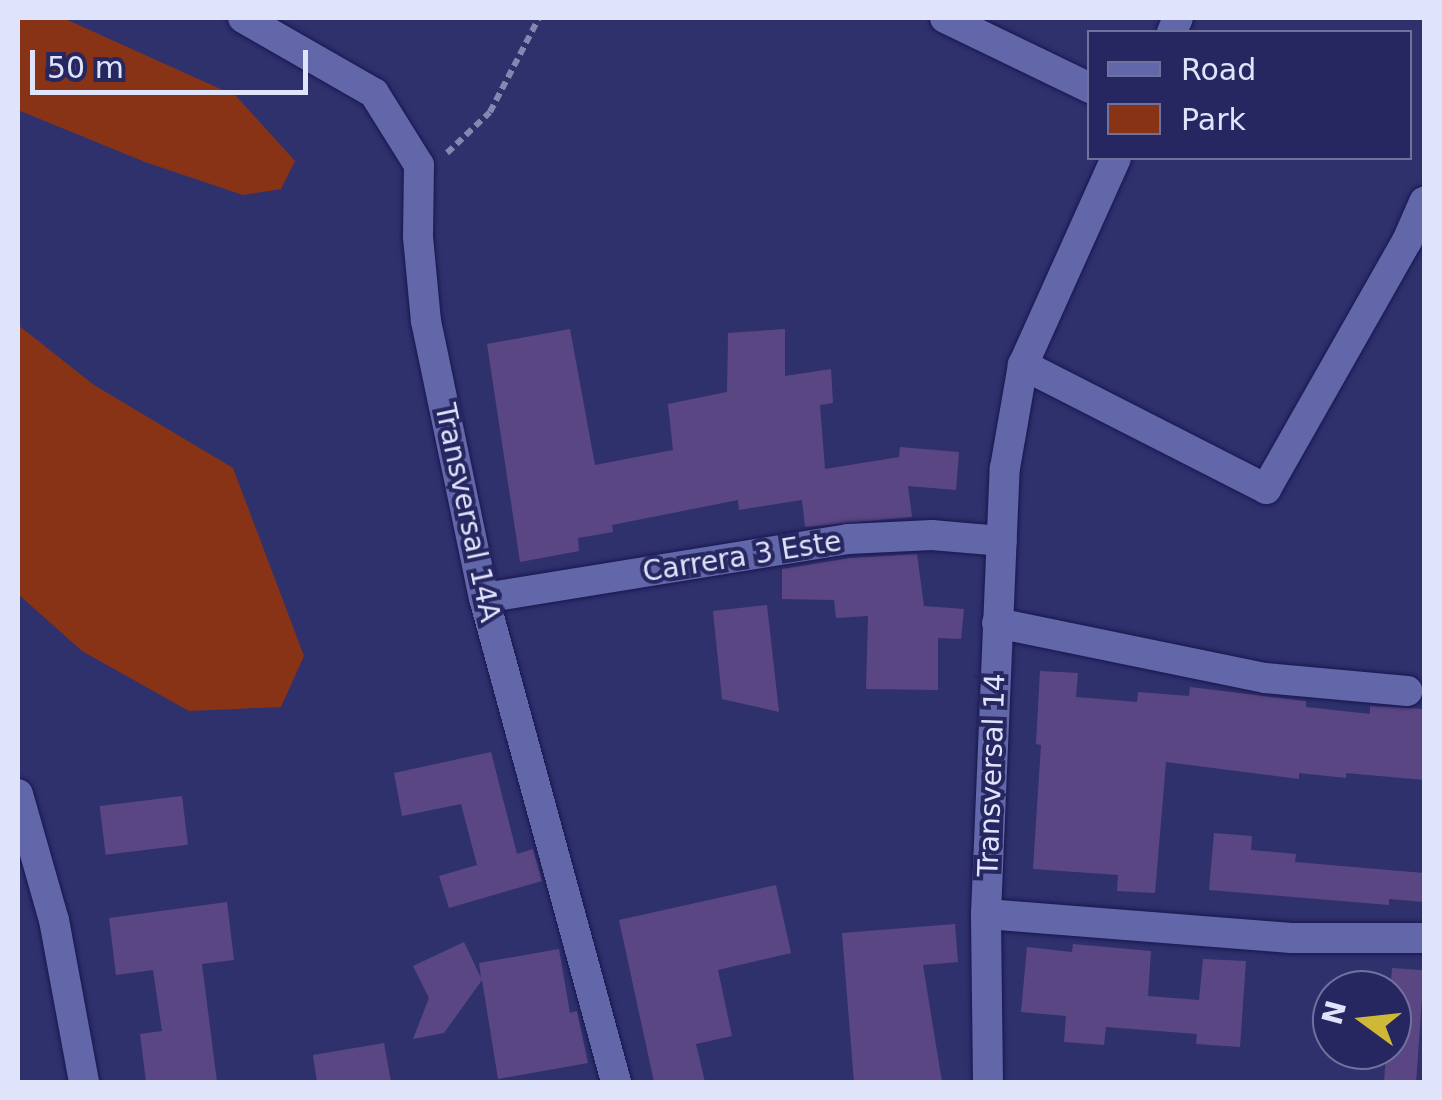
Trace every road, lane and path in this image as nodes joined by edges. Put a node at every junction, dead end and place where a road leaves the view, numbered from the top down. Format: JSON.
{"nodes":[{"id":1,"x":243,"y":18,"type":"edge"},
{"id":2,"x":538,"y":18,"type":"edge"},
{"id":3,"x":945,"y":18,"type":"edge"},
{"id":4,"x":1087,"y":87,"type":"edge"},
{"id":5,"x":1115,"y":160,"type":"edge"},
{"id":6,"x":419,"y":166,"type":"junction"},
{"id":7,"x":1424,"y":202,"type":"edge"},
{"id":8,"x":1023,"y":365,"type":"junction"},
{"id":9,"x":1002,"y":541,"type":"junction"},
{"id":10,"x":484,"y":598,"type":"junction"},
{"id":11,"x":998,"y":623,"type":"junction"},
{"id":12,"x":1407,"y":690,"type":"dead end"},
{"id":13,"x":18,"y":794,"type":"edge"},
{"id":14,"x":986,"y":914,"type":"junction"},
{"id":15,"x":1424,"y":938,"type":"edge"},
{"id":16,"x":84,"y":1082,"type":"edge"},
{"id":17,"x":616,"y":1082,"type":"edge"},
{"id":18,"x":988,"y":1082,"type":"edge"}],
"edges":[{"from":1,"to":6,"type":"street"},
{"from":2,"to":6,"type":"path"},
{"from":3,"to":4,"type":"street"},
{"from":5,"to":8,"type":"street","name":"Transversal 14"},
{"from":6,"to":10,"type":"street","name":"Transversal 14A"},
{"from":7,"to":8,"type":"street"},
{"from":8,"to":9,"type":"street","name":"Transversal 14"},
{"from":9,"to":10,"type":"street","name":"Carrera 3 Este"},
{"from":9,"to":11,"type":"street","name":"Transversal 14"},
{"from":10,"to":17,"type":"street","name":"Transversal 14A"},
{"from":11,"to":12,"type":"street"},
{"from":11,"to":14,"type":"street","name":"Transversal 14"},
{"from":13,"to":16,"type":"street"},
{"from":14,"to":15,"type":"street"},
{"from":14,"to":18,"type":"street","name":"Transversal 14"}]}
